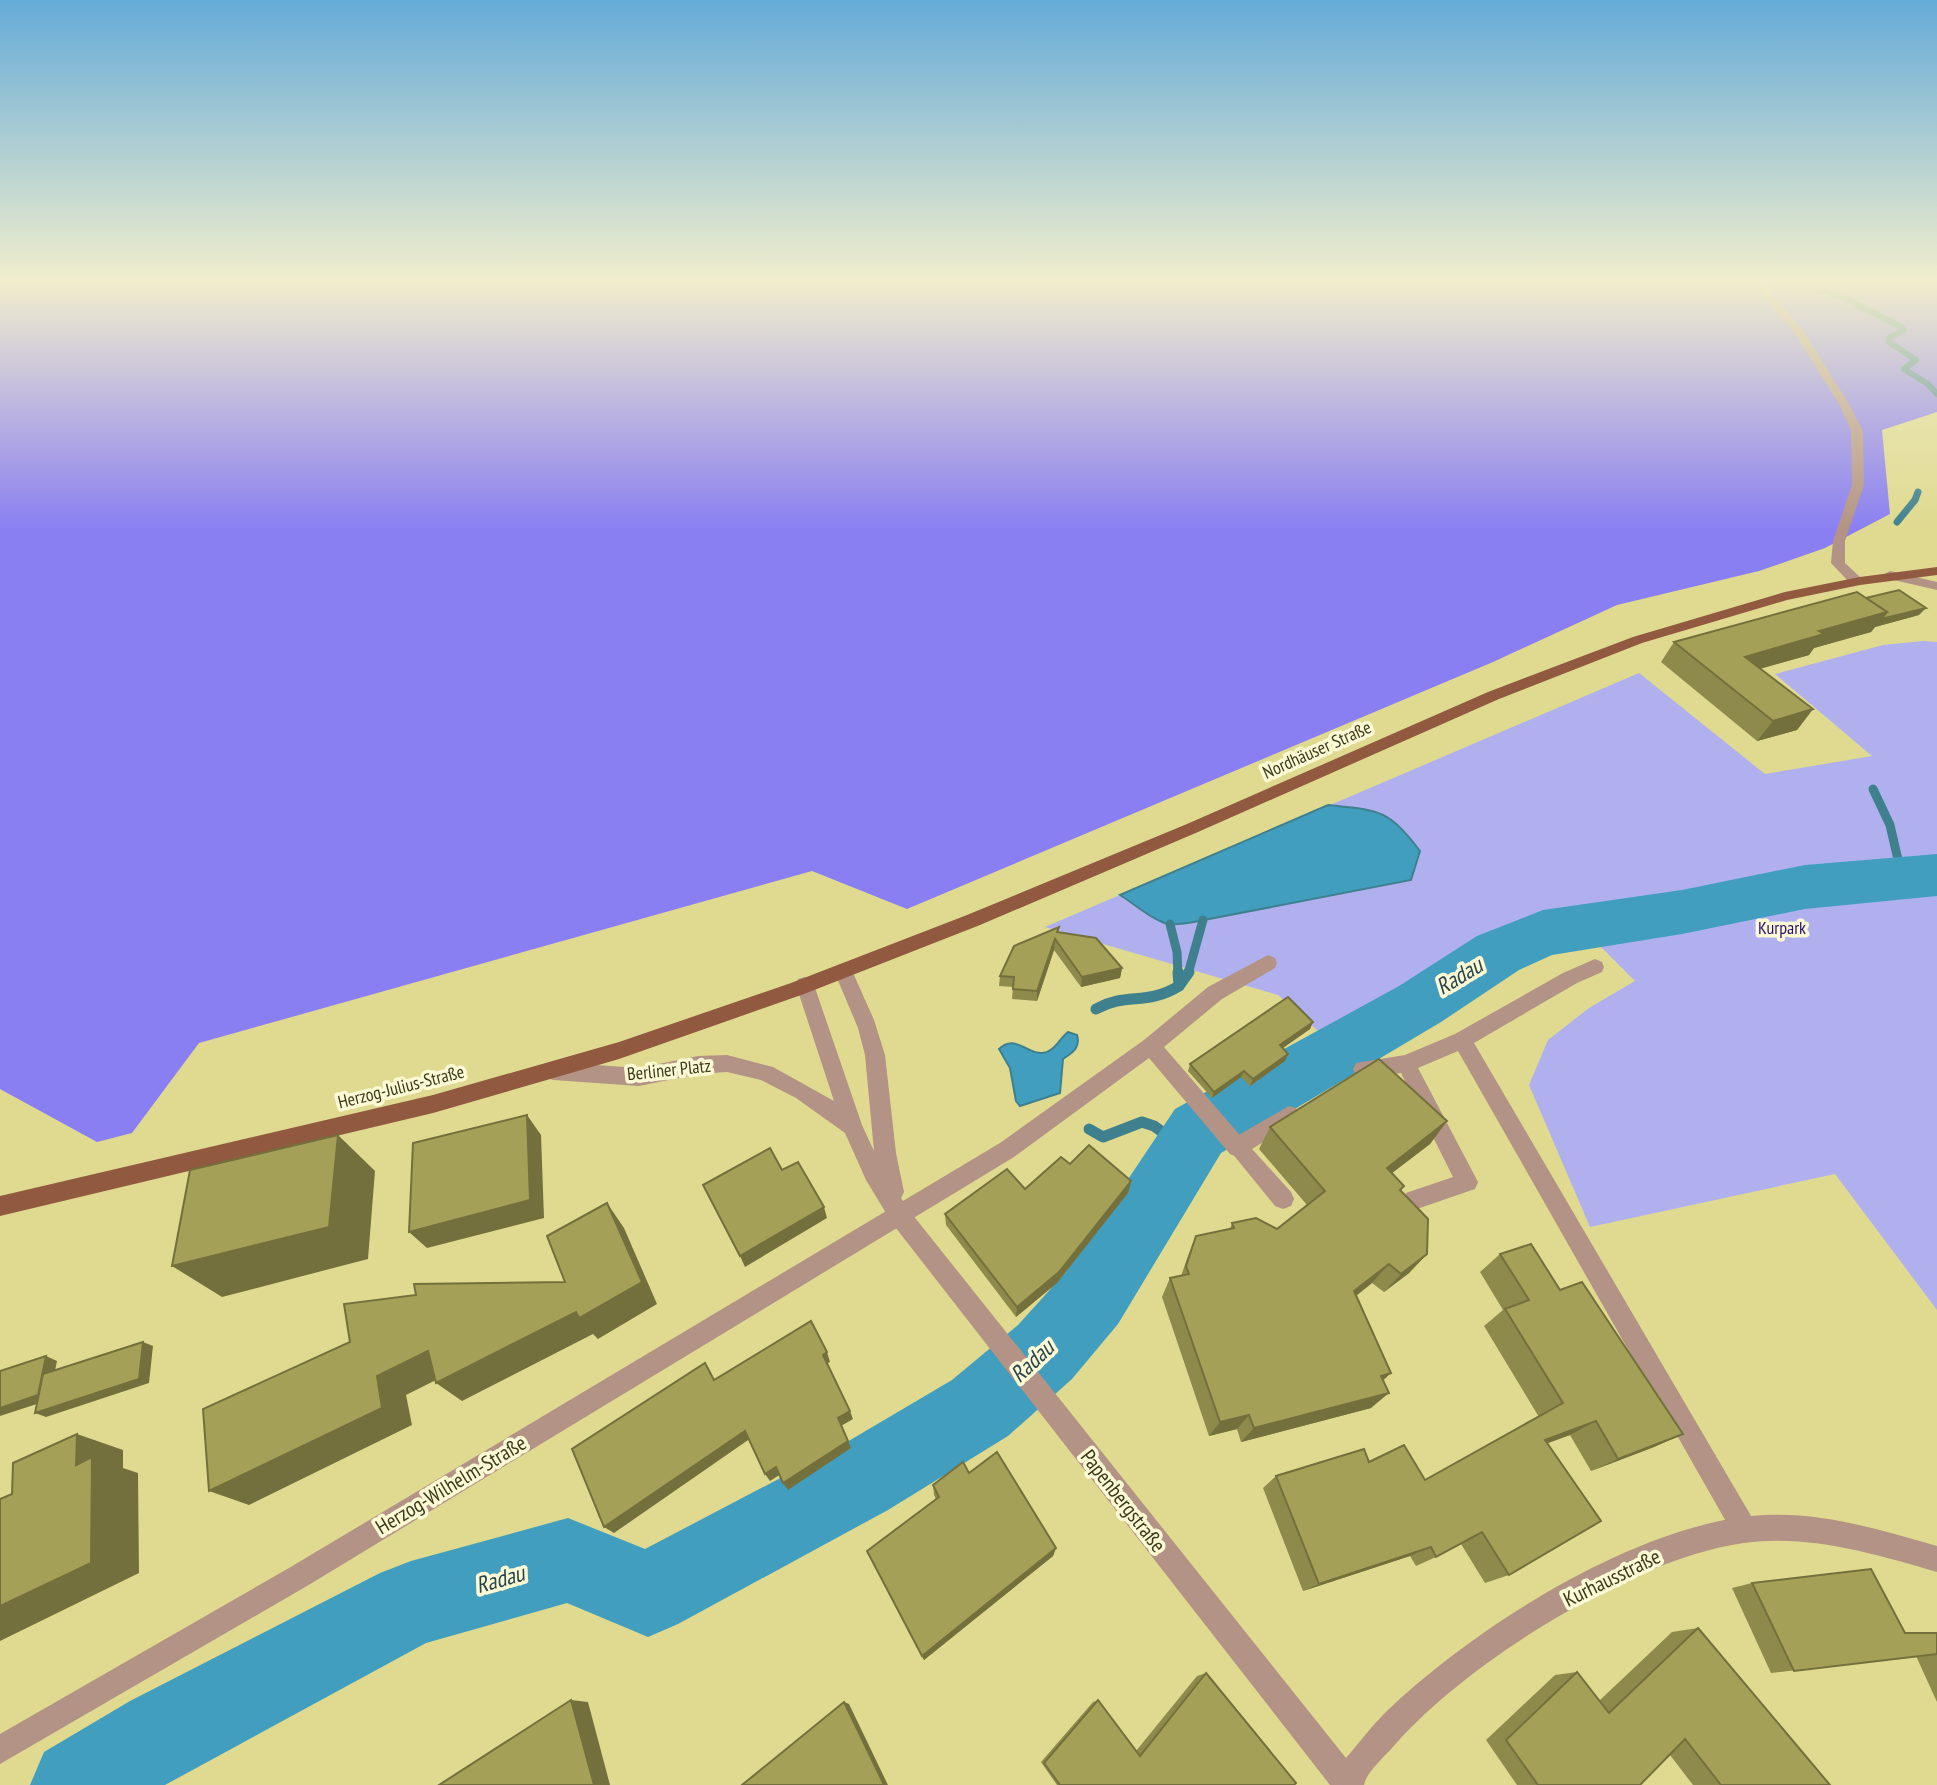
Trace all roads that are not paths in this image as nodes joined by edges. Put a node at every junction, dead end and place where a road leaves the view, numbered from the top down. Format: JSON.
{"nodes":[{"id":1,"x":1818,"y":363,"type":"edge"},
{"id":2,"x":1937,"y":570,"type":"edge"},
{"id":3,"x":1890,"y":575,"type":"junction"},
{"id":4,"x":1855,"y":580,"type":"junction"},
{"id":5,"x":1937,"y":586,"type":"edge"},
{"id":6,"x":1268,"y":963,"type":"dead end"},
{"id":7,"x":1595,"y":967,"type":"dead end"},
{"id":8,"x":843,"y":971,"type":"junction"},
{"id":9,"x":805,"y":985,"type":"junction"},
{"id":10,"x":1462,"y":1040,"type":"junction"},
{"id":11,"x":1151,"y":1046,"type":"junction"},
{"id":12,"x":1406,"y":1064,"type":"junction"},
{"id":13,"x":553,"y":1071,"type":"junction"},
{"id":14,"x":1342,"y":1083,"type":"edge"},
{"id":15,"x":1307,"y":1104,"type":"edge"},
{"id":16,"x":852,"y":1126,"type":"junction"},
{"id":17,"x":1237,"y":1147,"type":"junction"},
{"id":18,"x":1283,"y":1199,"type":"dead end"},
{"id":19,"x":1414,"y":1200,"type":"edge"},
{"id":20,"x":0,"y":1206,"type":"edge"},
{"id":21,"x":900,"y":1216,"type":"junction"},
{"id":22,"x":1745,"y":1530,"type":"junction"},
{"id":23,"x":1937,"y":1559,"type":"edge"},
{"id":24,"x":0,"y":1750,"type":"edge"},
{"id":25,"x":1347,"y":1783,"type":"edge"}],
"edges":[{"from":1,"to":4,"type":"street"},
{"from":2,"to":3,"type":"main road","name":"Nordhäuser Straße"},
{"from":3,"to":4,"type":"main road","name":"Nordhäuser Straße"},
{"from":3,"to":5,"type":"street"},
{"from":4,"to":8,"type":"main road","name":"Nordhäuser Straße"},
{"from":6,"to":11,"type":"street"},
{"from":7,"to":10,"type":"street"},
{"from":8,"to":9,"type":"main road","name":"Nordhäuser Straße"},
{"from":8,"to":21,"type":"street"},
{"from":9,"to":13,"type":"main road","name":"Herzog-Julius-Straße"},
{"from":9,"to":16,"type":"street","name":"Berliner Platz"},
{"from":10,"to":12,"type":"street"},
{"from":10,"to":22,"type":"street"},
{"from":11,"to":17,"type":"street"},
{"from":11,"to":21,"type":"street"},
{"from":12,"to":14,"type":"street"},
{"from":12,"to":19,"type":"street"},
{"from":13,"to":16,"type":"street","name":"Berliner Platz"},
{"from":13,"to":20,"type":"main road","name":"Herzog-Julius-Straße"},
{"from":15,"to":17,"type":"street"},
{"from":16,"to":21,"type":"street","name":"Berliner Platz"},
{"from":17,"to":18,"type":"street"},
{"from":21,"to":24,"type":"street","name":"Herzog-Wilhelm-Straße"},
{"from":21,"to":25,"type":"street","name":"Papenbergstraße"},
{"from":22,"to":23,"type":"street","name":"Kurhausstraße"},
{"from":22,"to":25,"type":"street","name":"Kurhausstraße"}]}
